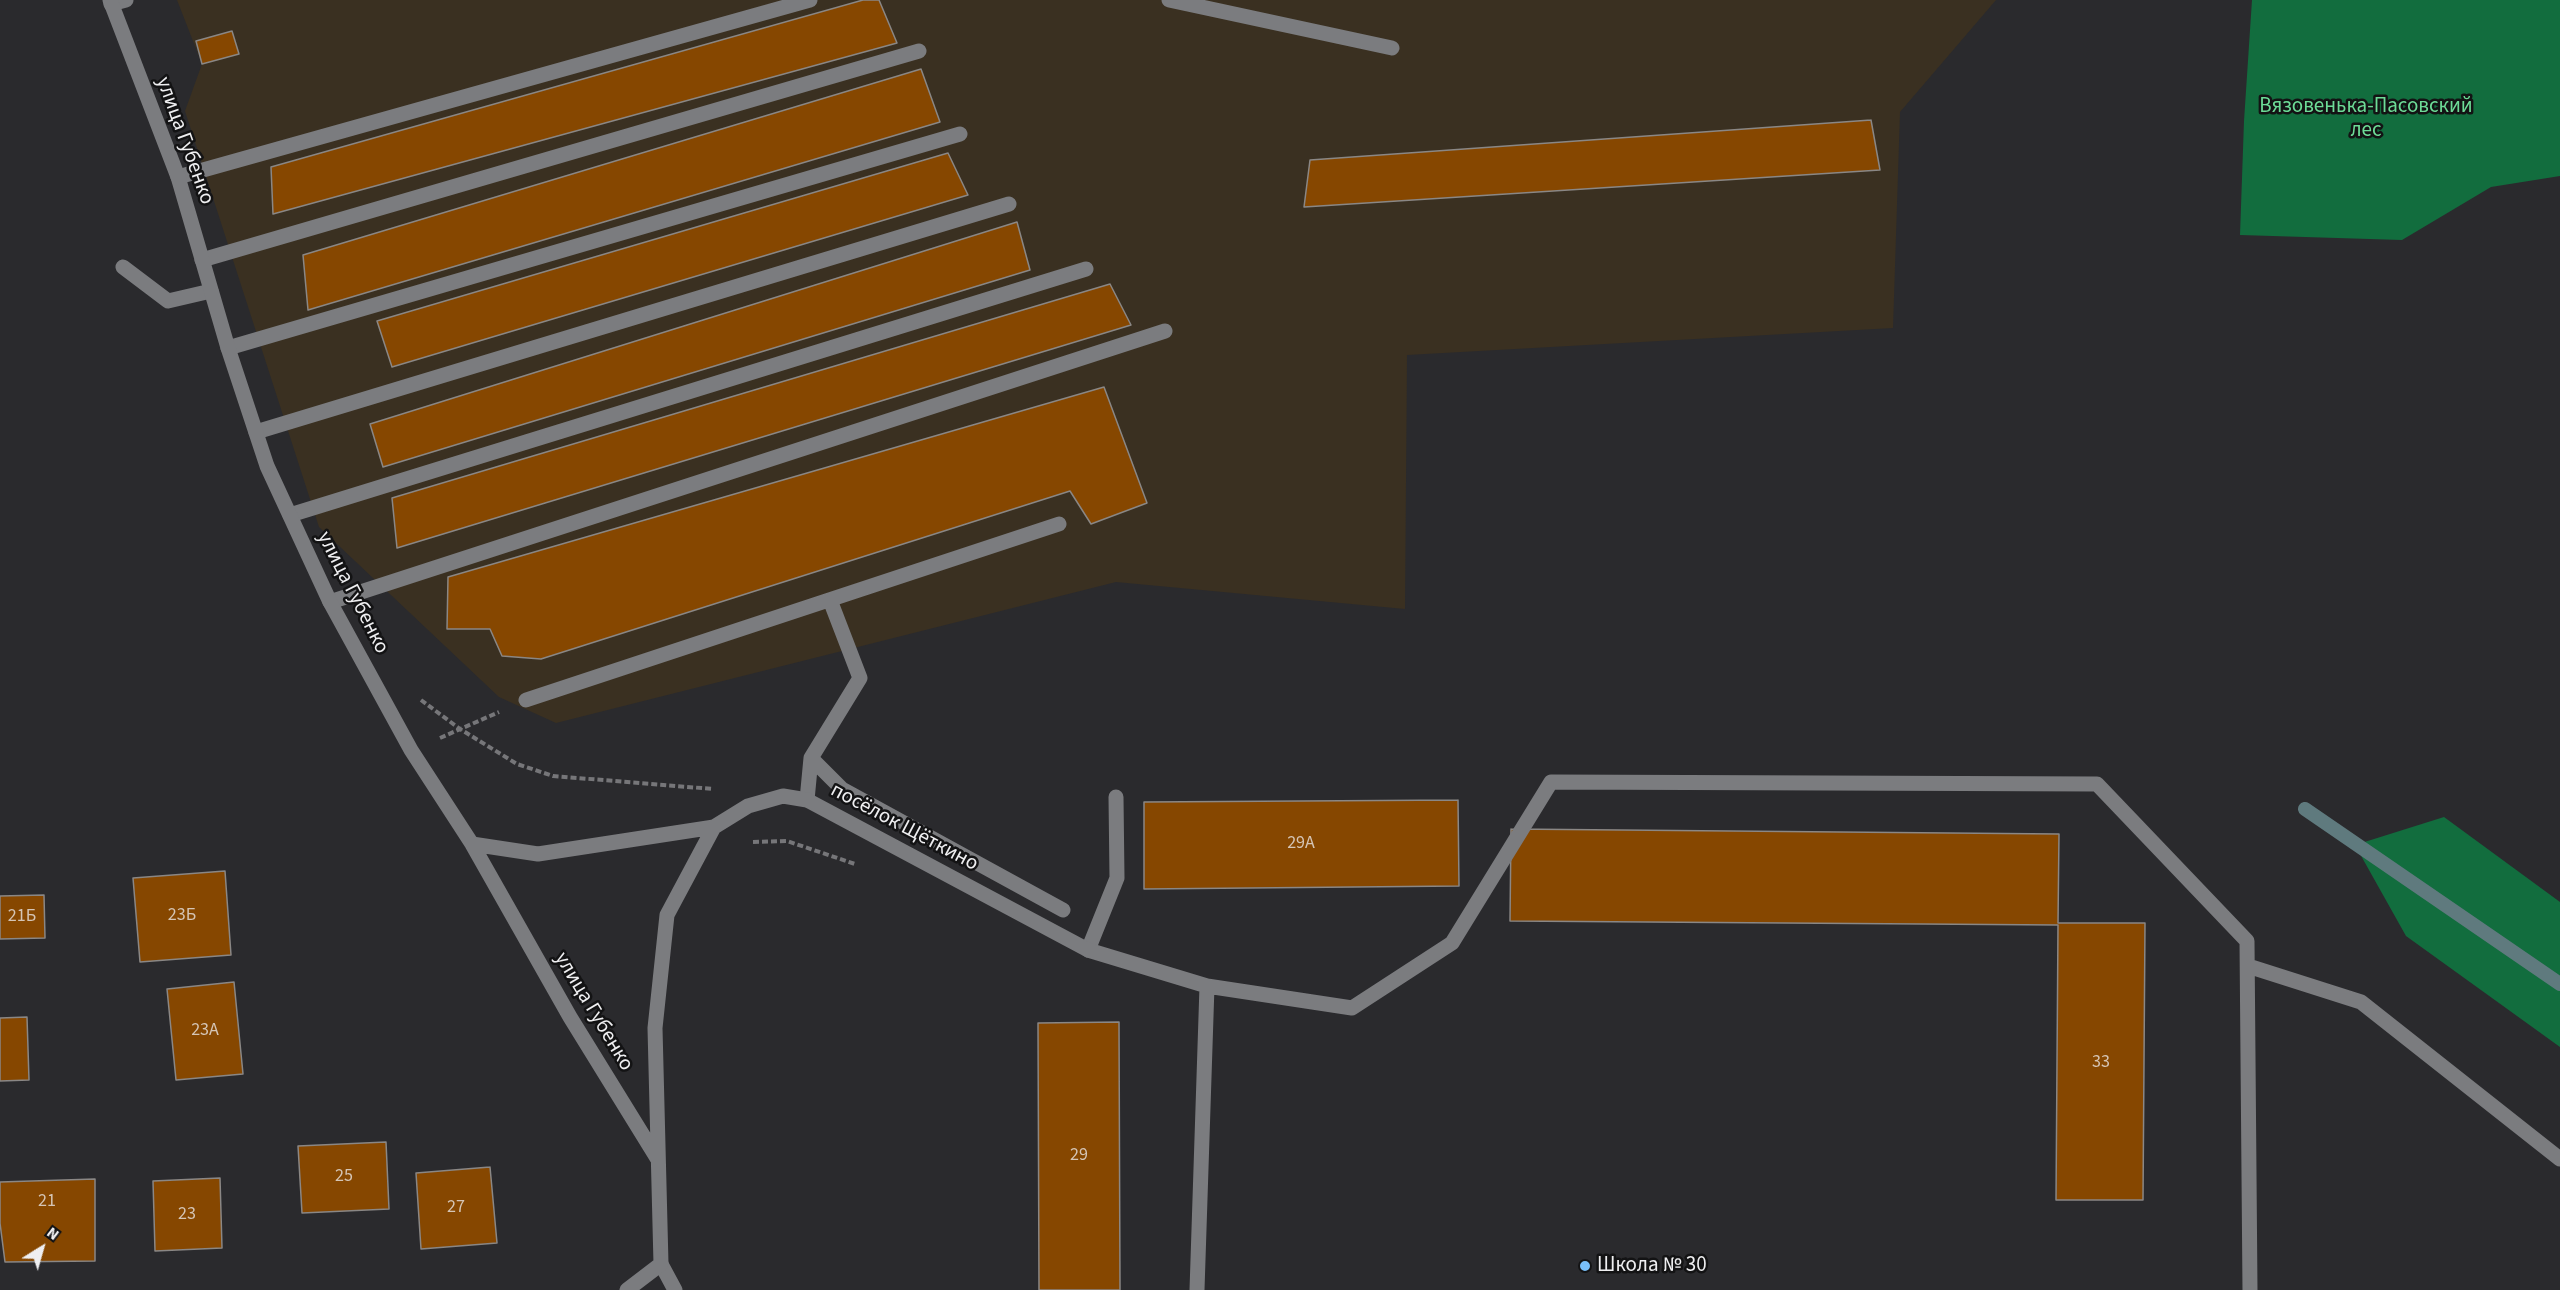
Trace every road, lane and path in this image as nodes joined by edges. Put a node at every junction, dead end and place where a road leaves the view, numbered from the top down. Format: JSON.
{"nodes":[{"id":1,"x":810,"y":0,"type":"edge"},
{"id":2,"x":1169,"y":0,"type":"edge"},
{"id":3,"x":116,"y":1,"type":"edge"},
{"id":4,"x":1392,"y":48,"type":"dead end"},
{"id":5,"x":920,"y":51,"type":"dead end"},
{"id":6,"x":960,"y":134,"type":"dead end"},
{"id":7,"x":178,"y":177,"type":"junction"},
{"id":8,"x":1009,"y":204,"type":"dead end"},
{"id":9,"x":202,"y":260,"type":"junction"},
{"id":10,"x":123,"y":267,"type":"dead end"},
{"id":11,"x":1086,"y":269,"type":"dead end"},
{"id":12,"x":211,"y":291,"type":"junction"},
{"id":13,"x":1165,"y":331,"type":"dead end"},
{"id":14,"x":228,"y":348,"type":"junction"},
{"id":15,"x":256,"y":432,"type":"junction"},
{"id":16,"x":290,"y":515,"type":"junction"},
{"id":17,"x":1059,"y":524,"type":"dead end"},
{"id":18,"x":830,"y":600,"type":"junction"},
{"id":19,"x":330,"y":602,"type":"junction"},
{"id":20,"x":379,"y":692,"type":"junction"},
{"id":21,"x":526,"y":700,"type":"joint"},
{"id":22,"x":460,"y":729,"type":"junction"},
{"id":23,"x":411,"y":750,"type":"junction"},
{"id":24,"x":811,"y":758,"type":"junction"},
{"id":25,"x":1116,"y":796,"type":"dead end"},
{"id":26,"x":807,"y":800,"type":"junction"},
{"id":27,"x":748,"y":806,"type":"junction"},
{"id":28,"x":714,"y":827,"type":"junction"},
{"id":29,"x":747,"y":842,"type":"dead end"},
{"id":30,"x":472,"y":844,"type":"junction"},
{"id":31,"x":862,"y":867,"type":"dead end"},
{"id":32,"x":1063,"y":910,"type":"dead end"},
{"id":33,"x":1088,"y":950,"type":"junction"},
{"id":34,"x":2248,"y":966,"type":"junction"},
{"id":35,"x":1207,"y":986,"type":"junction"},
{"id":36,"x":657,"y":1158,"type":"junction"},
{"id":37,"x":2560,"y":1159,"type":"edge"},
{"id":38,"x":662,"y":1264,"type":"junction"},
{"id":39,"x":627,"y":1290,"type":"edge"},
{"id":40,"x":675,"y":1290,"type":"edge"},
{"id":41,"x":1197,"y":1290,"type":"edge"},
{"id":42,"x":2250,"y":1290,"type":"edge"}],
"edges":[{"from":1,"to":7,"type":"street"},
{"from":2,"to":4,"type":"street"},
{"from":3,"to":7,"type":"street","name":"улица Губенко"},
{"from":5,"to":9,"type":"street"},
{"from":6,"to":14,"type":"street"},
{"from":7,"to":9,"type":"street","name":"улица Губенко"},
{"from":8,"to":15,"type":"street"},
{"from":9,"to":12,"type":"street","name":"улица Губенко"},
{"from":10,"to":12,"type":"street"},
{"from":11,"to":16,"type":"street"},
{"from":12,"to":14,"type":"street","name":"улица Губенко"},
{"from":13,"to":19,"type":"street"},
{"from":14,"to":15,"type":"street","name":"улица Губенко"},
{"from":15,"to":16,"type":"street","name":"улица Губенко"},
{"from":16,"to":19,"type":"street","name":"улица Губенко"},
{"from":17,"to":18,"type":"street"},
{"from":18,"to":21,"type":"street"},
{"from":18,"to":24,"type":"street"},
{"from":19,"to":20,"type":"street","name":"улица Губенко"},
{"from":20,"to":22,"type":"path"},
{"from":20,"to":23,"type":"street","name":"улица Губенко"},
{"from":21,"to":22,"type":"path"},
{"from":22,"to":23,"type":"path"},
{"from":22,"to":27,"type":"path"},
{"from":23,"to":30,"type":"street","name":"улица Губенко"},
{"from":24,"to":26,"type":"street"},
{"from":24,"to":32,"type":"street"},
{"from":25,"to":33,"type":"street"},
{"from":26,"to":27,"type":"street","name":"посёлок Щёткино"},
{"from":26,"to":33,"type":"street","name":"посёлок Щёткино"},
{"from":27,"to":28,"type":"street","name":"посёлок Щёткино"},
{"from":28,"to":30,"type":"street"},
{"from":28,"to":36,"type":"street"},
{"from":29,"to":31,"type":"path"},
{"from":30,"to":36,"type":"street","name":"улица Губенко"},
{"from":33,"to":35,"type":"street","name":"посёлок Щёткино"},
{"from":34,"to":35,"type":"street","name":"посёлок Щёткино"},
{"from":34,"to":37,"type":"street"},
{"from":34,"to":42,"type":"street"},
{"from":35,"to":41,"type":"street"},
{"from":36,"to":38,"type":"street"},
{"from":38,"to":39,"type":"street"},
{"from":38,"to":40,"type":"street"}]}
